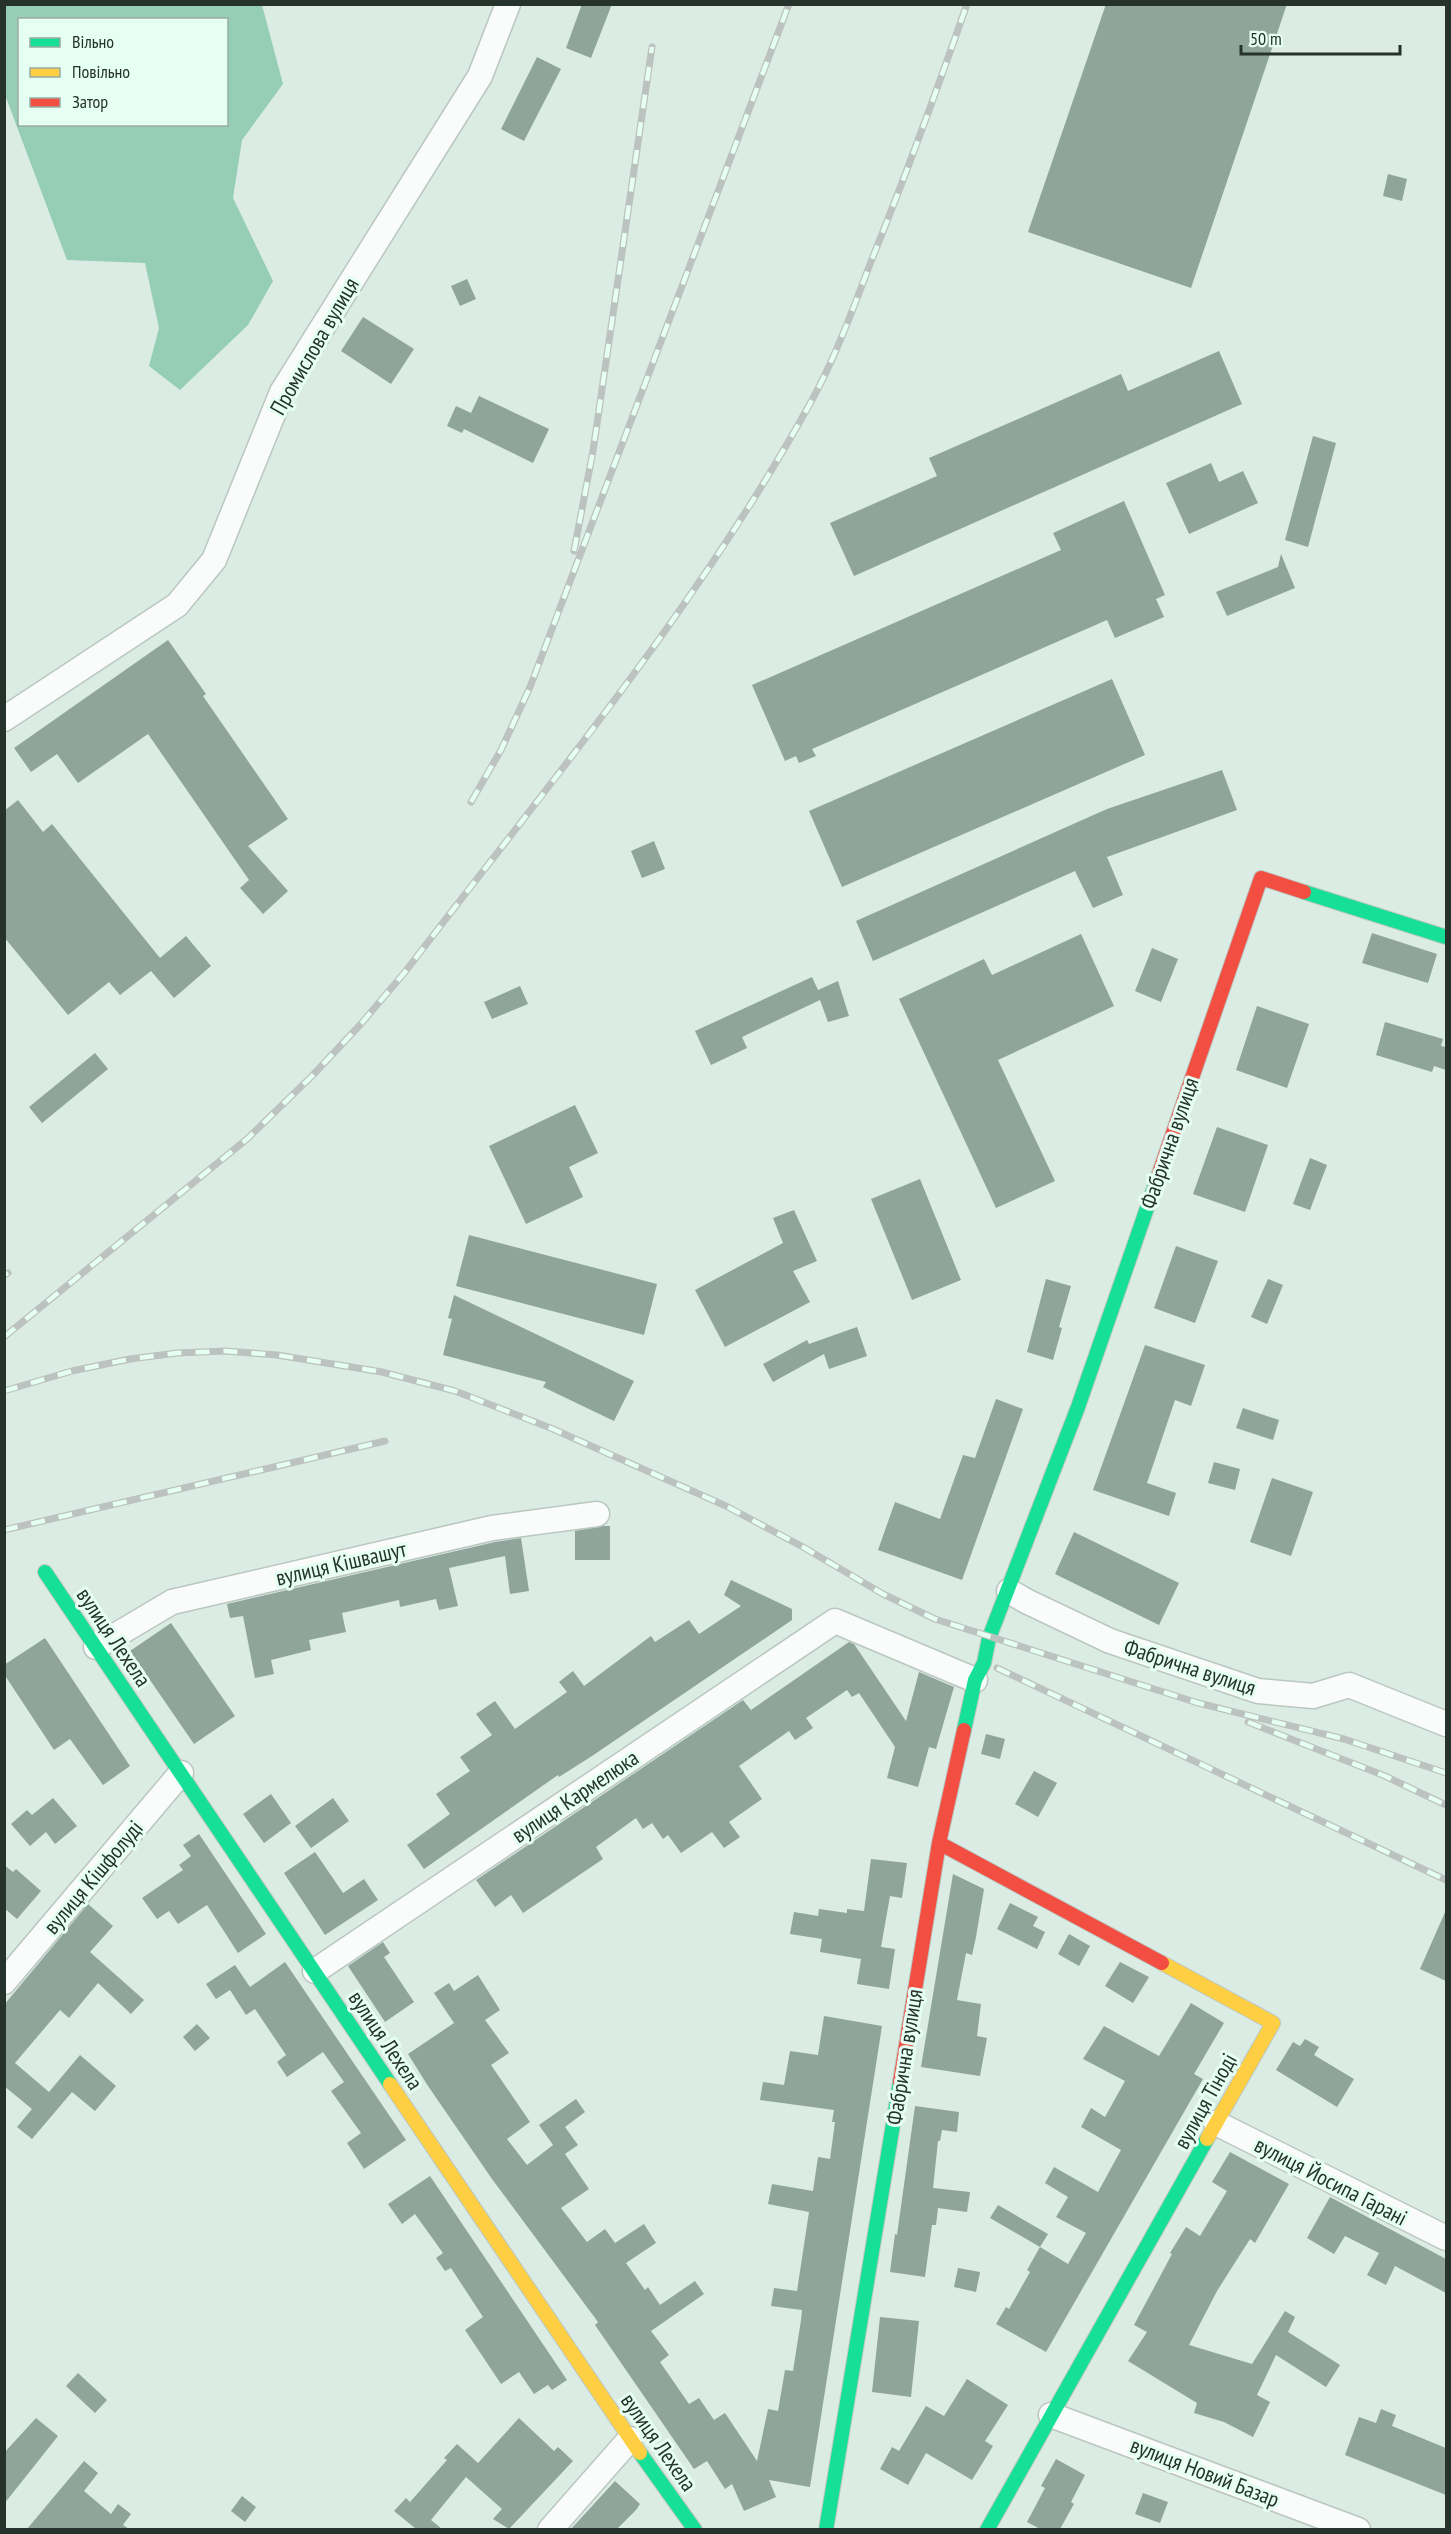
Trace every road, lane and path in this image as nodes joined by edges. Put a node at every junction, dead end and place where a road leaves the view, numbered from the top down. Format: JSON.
{"nodes":[{"id":1,"x":508,"y":4,"type":"edge"},
{"id":2,"x":4,"y":719,"type":"edge"},
{"id":3,"x":1446,"y":937,"type":"edge"},
{"id":4,"x":597,"y":1514,"type":"dead end"},
{"id":5,"x":45,"y":1572,"type":"dead end"},
{"id":6,"x":1008,"y":1591,"type":"junction"},
{"id":7,"x":96,"y":1647,"type":"junction"},
{"id":8,"x":975,"y":1680,"type":"junction"},
{"id":9,"x":1446,"y":1724,"type":"edge"},
{"id":10,"x":181,"y":1773,"type":"junction"},
{"id":11,"x":939,"y":1843,"type":"junction"},
{"id":12,"x":315,"y":1971,"type":"junction"},
{"id":13,"x":4,"y":1982,"type":"edge"},
{"id":14,"x":1216,"y":2123,"type":"junction"},
{"id":15,"x":1446,"y":2238,"type":"edge"},
{"id":16,"x":1052,"y":2415,"type":"junction"},
{"id":17,"x":630,"y":2439,"type":"junction"},
{"id":18,"x":550,"y":2529,"type":"edge"},
{"id":19,"x":695,"y":2529,"type":"edge"},
{"id":20,"x":826,"y":2529,"type":"edge"},
{"id":21,"x":987,"y":2529,"type":"edge"},
{"id":22,"x":1358,"y":2529,"type":"edge"}],
"edges":[{"from":1,"to":2,"type":"street","name":"Промислова вулиця"},
{"from":3,"to":6,"type":"street","name":"Фабрична вулиця"},
{"from":4,"to":7,"type":"street","name":"вулиця Кішвашут"},
{"from":5,"to":7,"type":"street","name":"вулиця Лехела"},
{"from":6,"to":8,"type":"street","name":"Фабрична вулиця"},
{"from":6,"to":9,"type":"street","name":"Фабрична вулиця"},
{"from":7,"to":10,"type":"street","name":"вулиця Лехела"},
{"from":8,"to":11,"type":"street","name":"Фабрична вулиця"},
{"from":8,"to":12,"type":"street","name":"вулиця Кармелюка"},
{"from":10,"to":12,"type":"street","name":"вулиця Лехела"},
{"from":10,"to":13,"type":"street","name":"вулиця Кішфолуді"},
{"from":11,"to":14,"type":"street","name":"вулиця Тіноді"},
{"from":11,"to":20,"type":"street","name":"Фабрична вулиця"},
{"from":12,"to":17,"type":"street","name":"вулиця Лехела"},
{"from":14,"to":15,"type":"street","name":"вулиця Йосипа Гарані"},
{"from":14,"to":16,"type":"street","name":"вулиця Тіноді"},
{"from":16,"to":21,"type":"street","name":"вулиця Тіноді"},
{"from":16,"to":22,"type":"street","name":"вулиця Новий Базар"},
{"from":17,"to":18,"type":"street"},
{"from":17,"to":19,"type":"street","name":"вулиця Лехела"}]}
